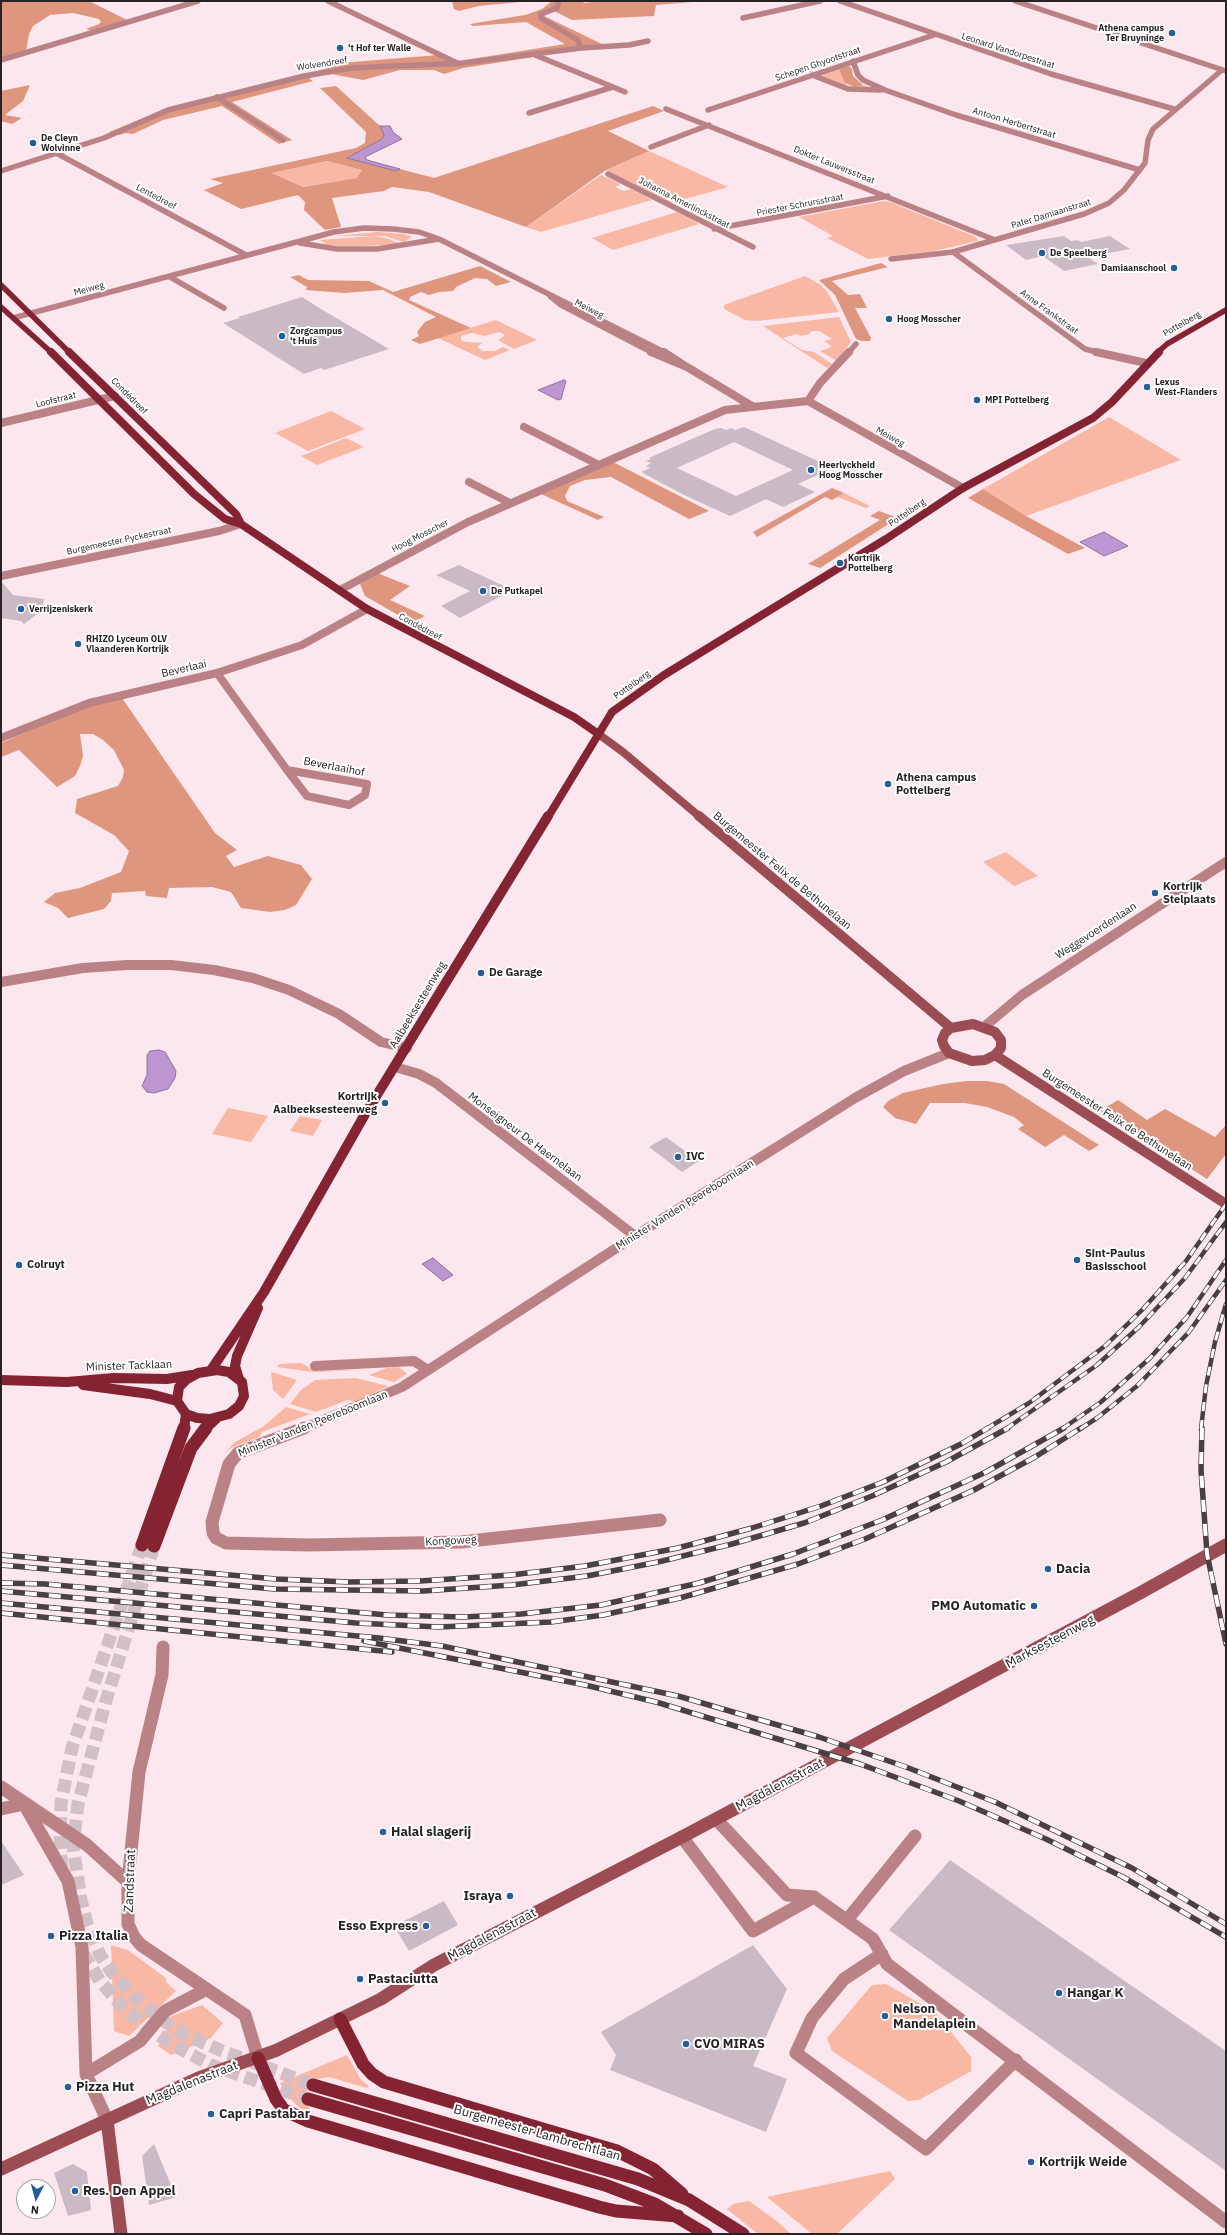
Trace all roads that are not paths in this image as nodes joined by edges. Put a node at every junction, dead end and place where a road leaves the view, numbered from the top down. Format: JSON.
{"nodes":[{"id":1,"x":198,"y":1,"type":"edge"},
{"id":2,"x":328,"y":1,"type":"edge"},
{"id":3,"x":559,"y":1,"type":"edge"},
{"id":4,"x":820,"y":1,"type":"edge"},
{"id":5,"x":840,"y":1,"type":"edge"},
{"id":6,"x":1015,"y":1,"type":"edge"},
{"id":7,"x":743,"y":18,"type":"dead end"},
{"id":8,"x":934,"y":35,"type":"junction"},
{"id":9,"x":648,"y":41,"type":"dead end"},
{"id":10,"x":581,"y":48,"type":"junction"},
{"id":11,"x":534,"y":54,"type":"junction"},
{"id":12,"x":1,"y":60,"type":"edge"},
{"id":13,"x":853,"y":61,"type":"junction"},
{"id":14,"x":456,"y":63,"type":"junction"},
{"id":15,"x":1224,"y":70,"type":"edge"},
{"id":16,"x":812,"y":75,"type":"junction"},
{"id":17,"x":613,"y":87,"type":"junction"},
{"id":18,"x":884,"y":90,"type":"junction"},
{"id":19,"x":625,"y":92,"type":"dead end"},
{"id":20,"x":217,"y":97,"type":"junction"},
{"id":21,"x":666,"y":108,"type":"dead end"},
{"id":22,"x":1174,"y":108,"type":"junction"},
{"id":23,"x":708,"y":110,"type":"dead end"},
{"id":24,"x":529,"y":113,"type":"dead end"},
{"id":25,"x":709,"y":125,"type":"junction"},
{"id":26,"x":283,"y":140,"type":"dead end"},
{"id":27,"x":652,"y":148,"type":"dead end"},
{"id":28,"x":58,"y":154,"type":"junction"},
{"id":29,"x":1140,"y":170,"type":"junction"},
{"id":30,"x":1,"y":171,"type":"edge"},
{"id":31,"x":608,"y":174,"type":"dead end"},
{"id":32,"x":888,"y":196,"type":"junction"},
{"id":33,"x":714,"y":229,"type":"junction"},
{"id":34,"x":439,"y":239,"type":"junction"},
{"id":35,"x":995,"y":240,"type":"junction"},
{"id":36,"x":297,"y":242,"type":"junction"},
{"id":37,"x":754,"y":247,"type":"dead end"},
{"id":38,"x":953,"y":252,"type":"junction"},
{"id":39,"x":246,"y":255,"type":"junction"},
{"id":40,"x":891,"y":259,"type":"dead end"},
{"id":41,"x":170,"y":277,"type":"junction"},
{"id":42,"x":1,"y":285,"type":"edge"},
{"id":43,"x":1,"y":307,"type":"edge"},
{"id":44,"x":224,"y":308,"type":"dead end"},
{"id":45,"x":1226,"y":310,"type":"edge"},
{"id":46,"x":30,"y":313,"type":"junction"},
{"id":47,"x":13,"y":318,"type":"junction"},
{"id":48,"x":856,"y":344,"type":"dead end"},
{"id":49,"x":1146,"y":363,"type":"junction"},
{"id":50,"x":115,"y":396,"type":"junction"},
{"id":51,"x":97,"y":399,"type":"junction"},
{"id":52,"x":808,"y":401,"type":"junction"},
{"id":53,"x":752,"y":406,"type":"junction"},
{"id":54,"x":1,"y":423,"type":"edge"},
{"id":55,"x":524,"y":427,"type":"dead end"},
{"id":56,"x":597,"y":464,"type":"junction"},
{"id":57,"x":469,"y":482,"type":"dead end"},
{"id":58,"x":963,"y":488,"type":"junction"},
{"id":59,"x":510,"y":503,"type":"junction"},
{"id":60,"x":241,"y":524,"type":"junction"},
{"id":61,"x":1,"y":576,"type":"edge"},
{"id":62,"x":340,"y":590,"type":"junction"},
{"id":63,"x":367,"y":609,"type":"junction"},
{"id":64,"x":217,"y":673,"type":"junction"},
{"id":65,"x":597,"y":733,"type":"junction"},
{"id":66,"x":1,"y":738,"type":"edge"},
{"id":67,"x":287,"y":770,"type":"junction"},
{"id":68,"x":1226,"y":862,"type":"edge"},
{"id":69,"x":1,"y":982,"type":"edge"},
{"id":70,"x":984,"y":1026,"type":"junction"},
{"id":71,"x":951,"y":1028,"type":"junction"},
{"id":72,"x":407,"y":1048,"type":"junction"},
{"id":73,"x":949,"y":1053,"type":"junction"},
{"id":74,"x":995,"y":1055,"type":"junction"},
{"id":75,"x":395,"y":1067,"type":"junction"},
{"id":76,"x":1226,"y":1204,"type":"edge"},
{"id":77,"x":635,"y":1236,"type":"junction"},
{"id":78,"x":264,"y":1292,"type":"junction"},
{"id":79,"x":315,"y":1366,"type":"dead end"},
{"id":80,"x":211,"y":1370,"type":"junction"},
{"id":81,"x":428,"y":1370,"type":"junction"},
{"id":82,"x":192,"y":1375,"type":"junction"},
{"id":83,"x":239,"y":1378,"type":"junction"},
{"id":84,"x":1,"y":1380,"type":"edge"},
{"id":85,"x":67,"y":1382,"type":"junction"},
{"id":86,"x":177,"y":1402,"type":"junction"},
{"id":87,"x":186,"y":1414,"type":"junction"},
{"id":88,"x":217,"y":1418,"type":"junction"},
{"id":89,"x":660,"y":1520,"type":"dead end"},
{"id":90,"x":142,"y":1545,"type":"tunnel mouth"},
{"id":91,"x":241,"y":1545,"type":"joint"},
{"id":92,"x":1226,"y":1545,"type":"edge"},
{"id":93,"x":154,"y":1546,"type":"tunnel mouth"},
{"id":94,"x":163,"y":1647,"type":"dead end"},
{"id":95,"x":872,"y":1736,"type":"joint"},
{"id":96,"x":1,"y":1787,"type":"edge"},
{"id":97,"x":24,"y":1804,"type":"junction"},
{"id":98,"x":1,"y":1809,"type":"edge"},
{"id":99,"x":716,"y":1819,"type":"junction"},
{"id":100,"x":915,"y":1836,"type":"dead end"},
{"id":101,"x":682,"y":1837,"type":"junction"},
{"id":102,"x":128,"y":1882,"type":"junction"},
{"id":103,"x":814,"y":1897,"type":"junction"},
{"id":104,"x":847,"y":1920,"type":"junction"},
{"id":105,"x":882,"y":1954,"type":"junction"},
{"id":106,"x":207,"y":1990,"type":"junction"},
{"id":107,"x":340,"y":2019,"type":"junction"},
{"id":108,"x":258,"y":2058,"type":"junction"},
{"id":109,"x":1016,"y":2060,"type":"junction"},
{"id":110,"x":86,"y":2074,"type":"junction"},
{"id":111,"x":313,"y":2085,"type":"tunnel mouth"},
{"id":112,"x":308,"y":2099,"type":"tunnel mouth"},
{"id":113,"x":107,"y":2120,"type":"junction"},
{"id":114,"x":1,"y":2169,"type":"edge"},
{"id":115,"x":694,"y":2203,"type":"junction"},
{"id":116,"x":680,"y":2218,"type":"junction"},
{"id":117,"x":1226,"y":2222,"type":"edge"},
{"id":118,"x":704,"y":2233,"type":"edge"},
{"id":119,"x":121,"y":2234,"type":"edge"},
{"id":120,"x":743,"y":2234,"type":"edge"}],
"edges":[{"from":1,"to":12,"type":"street"},
{"from":2,"to":14,"type":"street"},
{"from":3,"to":10,"type":"street"},
{"from":4,"to":7,"type":"street"},
{"from":5,"to":8,"type":"street","name":"Leonard Vandorpestraat"},
{"from":6,"to":15,"type":"street"},
{"from":8,"to":13,"type":"street","name":"Schepen Ghyootstraat"},
{"from":8,"to":22,"type":"street","name":"Leonard Vandorpestraat"},
{"from":9,"to":10,"type":"street","name":"Wolvendreef"},
{"from":10,"to":11,"type":"street","name":"Wolvendreef"},
{"from":11,"to":14,"type":"street","name":"Wolvendreef"},
{"from":11,"to":17,"type":"street","name":"Wolvendreef"},
{"from":13,"to":16,"type":"street","name":"Schepen Ghyootstraat"},
{"from":13,"to":18,"type":"street","name":"Antoon Herbertstraat"},
{"from":14,"to":20,"type":"street","name":"Wolvendreef"},
{"from":15,"to":22,"type":"street","name":"Pater Damiaanstraat"},
{"from":16,"to":18,"type":"street","name":"Antoon Herbertstraat"},
{"from":16,"to":23,"type":"street","name":"Schepen Ghyootstraat"},
{"from":17,"to":19,"type":"street","name":"Wolvendreef"},
{"from":17,"to":24,"type":"street"},
{"from":18,"to":29,"type":"street","name":"Antoon Herbertstraat"},
{"from":20,"to":26,"type":"street"},
{"from":20,"to":28,"type":"street","name":"Wolvendreef"},
{"from":21,"to":25,"type":"street","name":"Dokter Lauwersstraat"},
{"from":22,"to":29,"type":"street","name":"Pater Damiaanstraat"},
{"from":25,"to":27,"type":"street"},
{"from":25,"to":32,"type":"street","name":"Dokter Lauwersstraat"},
{"from":28,"to":30,"type":"street","name":"Wolvendreef"},
{"from":28,"to":39,"type":"street","name":"Lentedreef"},
{"from":29,"to":35,"type":"street","name":"Pater Damiaanstraat"},
{"from":31,"to":33,"type":"street","name":"Johanna Amerlinckstraat"},
{"from":32,"to":33,"type":"street","name":"Priester Schrursstraat"},
{"from":32,"to":35,"type":"street","name":"Dokter Lauwersstraat"},
{"from":33,"to":37,"type":"street","name":"Johanna Amerlinckstraat"},
{"from":34,"to":36,"type":"street","name":"Meiweg"},
{"from":34,"to":36,"type":"street","name":"Meiweg"},
{"from":34,"to":53,"type":"street","name":"Meiweg"},
{"from":35,"to":38,"type":"street","name":"Pater Damiaanstraat"},
{"from":36,"to":39,"type":"street","name":"Meiweg"},
{"from":38,"to":40,"type":"street","name":"Pater Damiaanstraat"},
{"from":38,"to":49,"type":"street","name":"Anne Frankstraat"},
{"from":39,"to":41,"type":"street","name":"Meiweg"},
{"from":41,"to":44,"type":"street"},
{"from":41,"to":46,"type":"street","name":"Meiweg"},
{"from":42,"to":46,"type":"main road","name":"Condédreef"},
{"from":43,"to":47,"type":"main road","name":"Condédreef"},
{"from":45,"to":49,"type":"main road","name":"Pottelberg"},
{"from":46,"to":47,"type":"street","name":"Meiweg"},
{"from":46,"to":50,"type":"main road","name":"Condédreef"},
{"from":47,"to":51,"type":"main road","name":"Condédreef"},
{"from":48,"to":52,"type":"street"},
{"from":49,"to":58,"type":"main road","name":"Pottelberg"},
{"from":50,"to":51,"type":"street","name":"Loofstraat"},
{"from":50,"to":60,"type":"main road","name":"Condédreef"},
{"from":51,"to":54,"type":"street","name":"Loofstraat"},
{"from":51,"to":60,"type":"main road","name":"Condédreef"},
{"from":52,"to":53,"type":"street","name":"Hoog Mosscher"},
{"from":52,"to":58,"type":"street","name":"Meiweg"},
{"from":53,"to":56,"type":"street","name":"Hoog Mosscher"},
{"from":55,"to":56,"type":"street"},
{"from":56,"to":59,"type":"street","name":"Hoog Mosscher"},
{"from":57,"to":59,"type":"street"},
{"from":58,"to":65,"type":"main road","name":"Pottelberg"},
{"from":59,"to":62,"type":"street","name":"Hoog Mosscher"},
{"from":60,"to":61,"type":"street","name":"Burgemeester Pyckestraat"},
{"from":60,"to":62,"type":"main road","name":"Condédreef"},
{"from":62,"to":63,"type":"main road","name":"Condédreef"},
{"from":63,"to":64,"type":"street","name":"Beverlaai"},
{"from":63,"to":65,"type":"main road","name":"Condédreef"},
{"from":64,"to":66,"type":"street","name":"Beverlaai"},
{"from":64,"to":67,"type":"street","name":"Beverlaaihof"},
{"from":65,"to":71,"type":"street","name":"Burgemeester Felix de Bethunelaan"},
{"from":65,"to":72,"type":"main road","name":"Aalbeeksesteenweg"},
{"from":67,"to":67,"type":"street","name":"Beverlaaihof"},
{"from":68,"to":70,"type":"street","name":"Weggevoerdenlaan"},
{"from":69,"to":72,"type":"street"},
{"from":70,"to":71,"type":"street"},
{"from":70,"to":74,"type":"street"},
{"from":71,"to":73,"type":"street"},
{"from":72,"to":75,"type":"main road","name":"Aalbeeksesteenweg"},
{"from":73,"to":74,"type":"street"},
{"from":73,"to":77,"type":"street","name":"Minister Vanden Peereboomlaan"},
{"from":74,"to":76,"type":"street","name":"Burgemeester Felix de Bethunelaan"},
{"from":75,"to":77,"type":"street","name":"Monseigneur De Haernelaan"},
{"from":75,"to":78,"type":"main road","name":"Aalbeeksesteenweg"},
{"from":77,"to":81,"type":"street","name":"Minister Vanden Peereboomlaan"},
{"from":78,"to":80,"type":"main road","name":"Aalbeeksesteenweg"},
{"from":78,"to":83,"type":"main road","name":"Aalbeeksesteenweg"},
{"from":79,"to":81,"type":"street"},
{"from":80,"to":82,"type":"main road"},
{"from":80,"to":83,"type":"main road"},
{"from":81,"to":91,"type":"street","name":"Minister Vanden Peereboomlaan"},
{"from":82,"to":85,"type":"main road","name":"Minister Tacklaan"},
{"from":82,"to":86,"type":"main road"},
{"from":83,"to":88,"type":"main road"},
{"from":84,"to":85,"type":"main road","name":"Minister Tacklaan"},
{"from":85,"to":86,"type":"main road","name":"Minister Tacklaan"},
{"from":86,"to":87,"type":"main road"},
{"from":87,"to":88,"type":"main road"},
{"from":87,"to":90,"type":"main road"},
{"from":88,"to":93,"type":"main road"},
{"from":89,"to":91,"type":"street","name":"Kongoweg"},
{"from":92,"to":95,"type":"street","name":"Marksesteenweg"},
{"from":94,"to":102,"type":"street","name":"Zandstraat"},
{"from":95,"to":99,"type":"street","name":"Magdalenastraat"},
{"from":96,"to":97,"type":"street"},
{"from":97,"to":98,"type":"street"},
{"from":97,"to":102,"type":"street"},
{"from":97,"to":110,"type":"street"},
{"from":99,"to":101,"type":"street","name":"Magdalenastraat"},
{"from":99,"to":103,"type":"street"},
{"from":100,"to":104,"type":"street"},
{"from":101,"to":103,"type":"street"},
{"from":101,"to":107,"type":"street","name":"Magdalenastraat"},
{"from":102,"to":106,"type":"street","name":"Zandstraat"},
{"from":103,"to":104,"type":"street"},
{"from":104,"to":105,"type":"street"},
{"from":105,"to":109,"type":"street"},
{"from":105,"to":109,"type":"street"},
{"from":106,"to":108,"type":"street","name":"Zandstraat"},
{"from":106,"to":110,"type":"street"},
{"from":107,"to":108,"type":"street","name":"Magdalenastraat"},
{"from":107,"to":115,"type":"main road"},
{"from":108,"to":113,"type":"street","name":"Magdalenastraat"},
{"from":108,"to":116,"type":"main road"},
{"from":109,"to":117,"type":"street"},
{"from":110,"to":113,"type":"street"},
{"from":111,"to":115,"type":"main road","name":"Burgemeester Lambrechtlaan"},
{"from":112,"to":116,"type":"main road"},
{"from":113,"to":114,"type":"street","name":"Magdalenastraat"},
{"from":113,"to":119,"type":"street"},
{"from":115,"to":120,"type":"main road","name":"Burgemeester Lambrechtlaan"},
{"from":116,"to":118,"type":"main road"}]}
